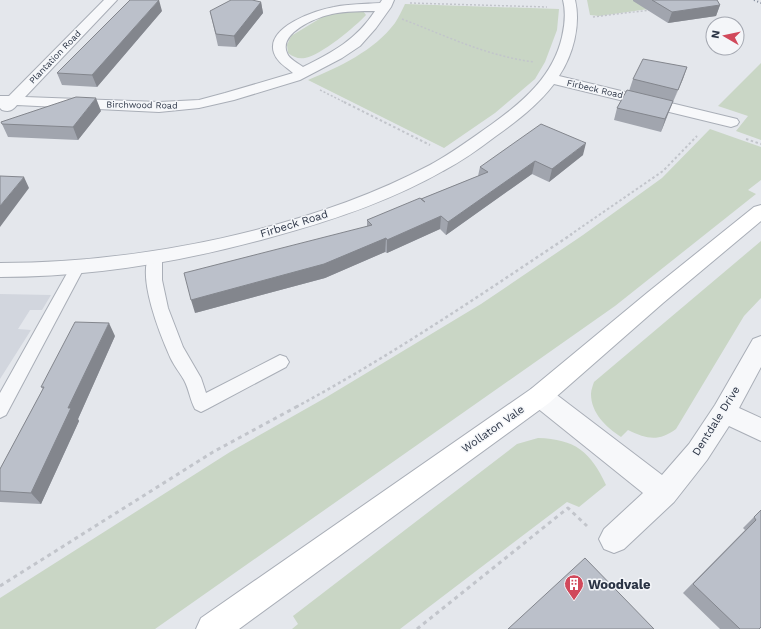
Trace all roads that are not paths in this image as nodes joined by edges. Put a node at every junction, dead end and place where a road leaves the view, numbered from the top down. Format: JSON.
{"nodes":[{"id":1,"x":111,"y":0,"type":"edge"},
{"id":2,"x":385,"y":6,"type":"edge"},
{"id":3,"x":571,"y":8,"type":"edge"},
{"id":4,"x":298,"y":75,"type":"junction"},
{"id":5,"x":552,"y":79,"type":"junction"},
{"id":6,"x":7,"y":100,"type":"edge"},
{"id":7,"x":0,"y":114,"type":"edge"},
{"id":8,"x":731,"y":122,"type":"dead end"},
{"id":9,"x":761,"y":211,"type":"edge"},
{"id":10,"x":155,"y":257,"type":"junction"},
{"id":11,"x":77,"y":268,"type":"junction"},
{"id":12,"x":0,"y":270,"type":"edge"},
{"id":13,"x":761,"y":345,"type":"edge"},
{"id":14,"x":280,"y":362,"type":"dead end"},
{"id":15,"x":540,"y":396,"type":"junction"},
{"id":16,"x":0,"y":410,"type":"edge"},
{"id":17,"x":724,"y":412,"type":"junction"},
{"id":18,"x":761,"y":430,"type":"edge"},
{"id":19,"x":664,"y":493,"type":"junction"},
{"id":20,"x":614,"y":539,"type":"road end"},
{"id":21,"x":212,"y":629,"type":"edge"}],
"edges":[{"from":1,"to":6,"type":"street","name":"Plantation Road"},
{"from":2,"to":4,"type":"street","name":"Birchwood Road"},
{"from":2,"to":4,"type":"street"},
{"from":3,"to":5,"type":"street","name":"Firbeck Road"},
{"from":4,"to":6,"type":"street","name":"Birchwood Road"},
{"from":5,"to":8,"type":"street","name":"Firbeck Road"},
{"from":5,"to":10,"type":"street","name":"Firbeck Road"},
{"from":6,"to":7,"type":"street","name":"Plantation Road"},
{"from":9,"to":15,"type":"street","name":"Wollaton Vale"},
{"from":10,"to":11,"type":"street","name":"Firbeck Road"},
{"from":10,"to":14,"type":"lane"},
{"from":11,"to":12,"type":"street","name":"Firbeck Road"},
{"from":11,"to":16,"type":"lane"},
{"from":13,"to":17,"type":"street","name":"Dentdale Drive"},
{"from":15,"to":19,"type":"street"},
{"from":15,"to":21,"type":"street","name":"Wollaton Vale"},
{"from":17,"to":18,"type":"street"},
{"from":17,"to":19,"type":"street","name":"Dentdale Drive"},
{"from":19,"to":20,"type":"street","name":"Dentdale Drive"}]}
